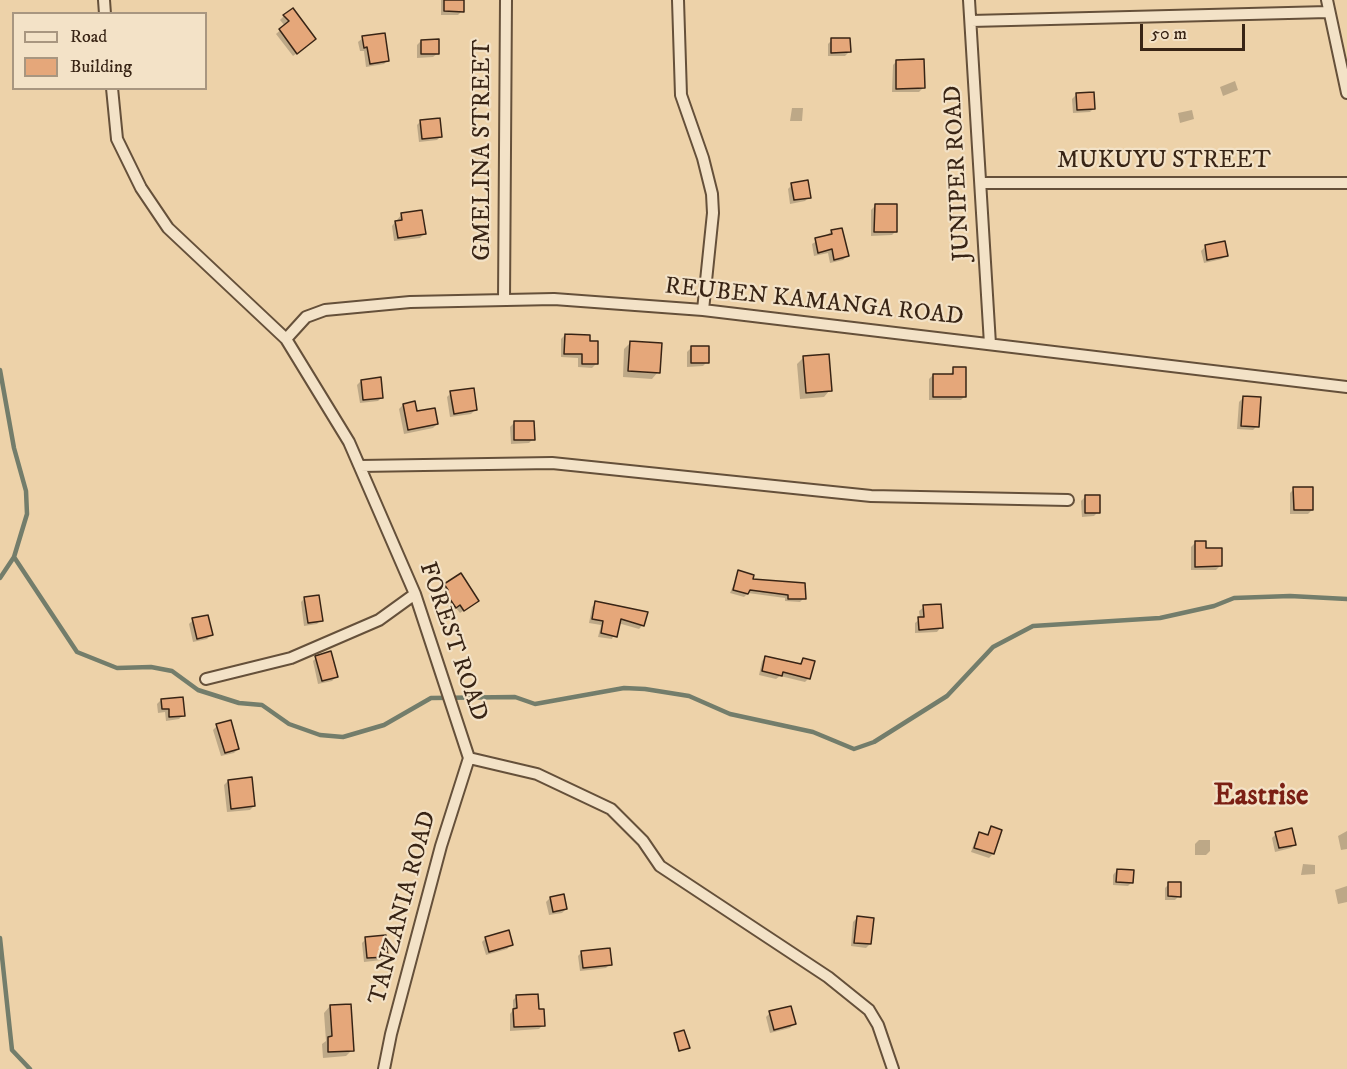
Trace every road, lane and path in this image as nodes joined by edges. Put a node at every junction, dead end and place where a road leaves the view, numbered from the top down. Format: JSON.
{"nodes":[{"id":1,"x":506,"y":0,"type":"edge"},
{"id":2,"x":678,"y":0,"type":"edge"},
{"id":3,"x":969,"y":0,"type":"edge"},
{"id":4,"x":1327,"y":0,"type":"edge"},
{"id":5,"x":1328,"y":12,"type":"junction"},
{"id":6,"x":971,"y":21,"type":"junction"},
{"id":7,"x":112,"y":90,"type":"edge"},
{"id":8,"x":1347,"y":93,"type":"edge"},
{"id":9,"x":981,"y":183,"type":"junction"},
{"id":10,"x":1347,"y":183,"type":"edge"},
{"id":11,"x":504,"y":300,"type":"junction"},
{"id":12,"x":702,"y":309,"type":"junction"},
{"id":13,"x":286,"y":339,"type":"junction"},
{"id":14,"x":990,"y":344,"type":"junction"},
{"id":15,"x":1347,"y":387,"type":"edge"},
{"id":16,"x":360,"y":466,"type":"junction"},
{"id":17,"x":1068,"y":500,"type":"dead end"},
{"id":18,"x":415,"y":594,"type":"junction"},
{"id":19,"x":206,"y":679,"type":"dead end"},
{"id":20,"x":469,"y":758,"type":"junction"},
{"id":21,"x":384,"y":1069,"type":"edge"},
{"id":22,"x":893,"y":1069,"type":"edge"}],
"edges":[{"from":1,"to":11,"type":"street","name":"GMELINA STREET"},
{"from":2,"to":12,"type":"street"},
{"from":3,"to":6,"type":"street","name":"JUNIPER ROAD"},
{"from":4,"to":5,"type":"street"},
{"from":5,"to":6,"type":"street"},
{"from":5,"to":8,"type":"street"},
{"from":6,"to":9,"type":"street","name":"JUNIPER ROAD"},
{"from":7,"to":13,"type":"street","name":"FOREST ROAD"},
{"from":9,"to":10,"type":"street","name":"MUKUYU STREET"},
{"from":9,"to":14,"type":"street","name":"JUNIPER ROAD"},
{"from":11,"to":12,"type":"street","name":"REUBEN KAMANGA ROAD"},
{"from":11,"to":13,"type":"street","name":"REUBEN KAMANGA ROAD"},
{"from":12,"to":14,"type":"street","name":"REUBEN KAMANGA ROAD"},
{"from":13,"to":16,"type":"street","name":"FOREST ROAD"},
{"from":14,"to":15,"type":"street","name":"REUBEN KAMANGA ROAD"},
{"from":16,"to":17,"type":"street"},
{"from":16,"to":18,"type":"street","name":"FOREST ROAD"},
{"from":18,"to":19,"type":"street"},
{"from":18,"to":20,"type":"street","name":"FOREST ROAD"},
{"from":20,"to":21,"type":"street","name":"TANZANIA ROAD"},
{"from":20,"to":22,"type":"street","name":"FOREST ROAD"}]}
